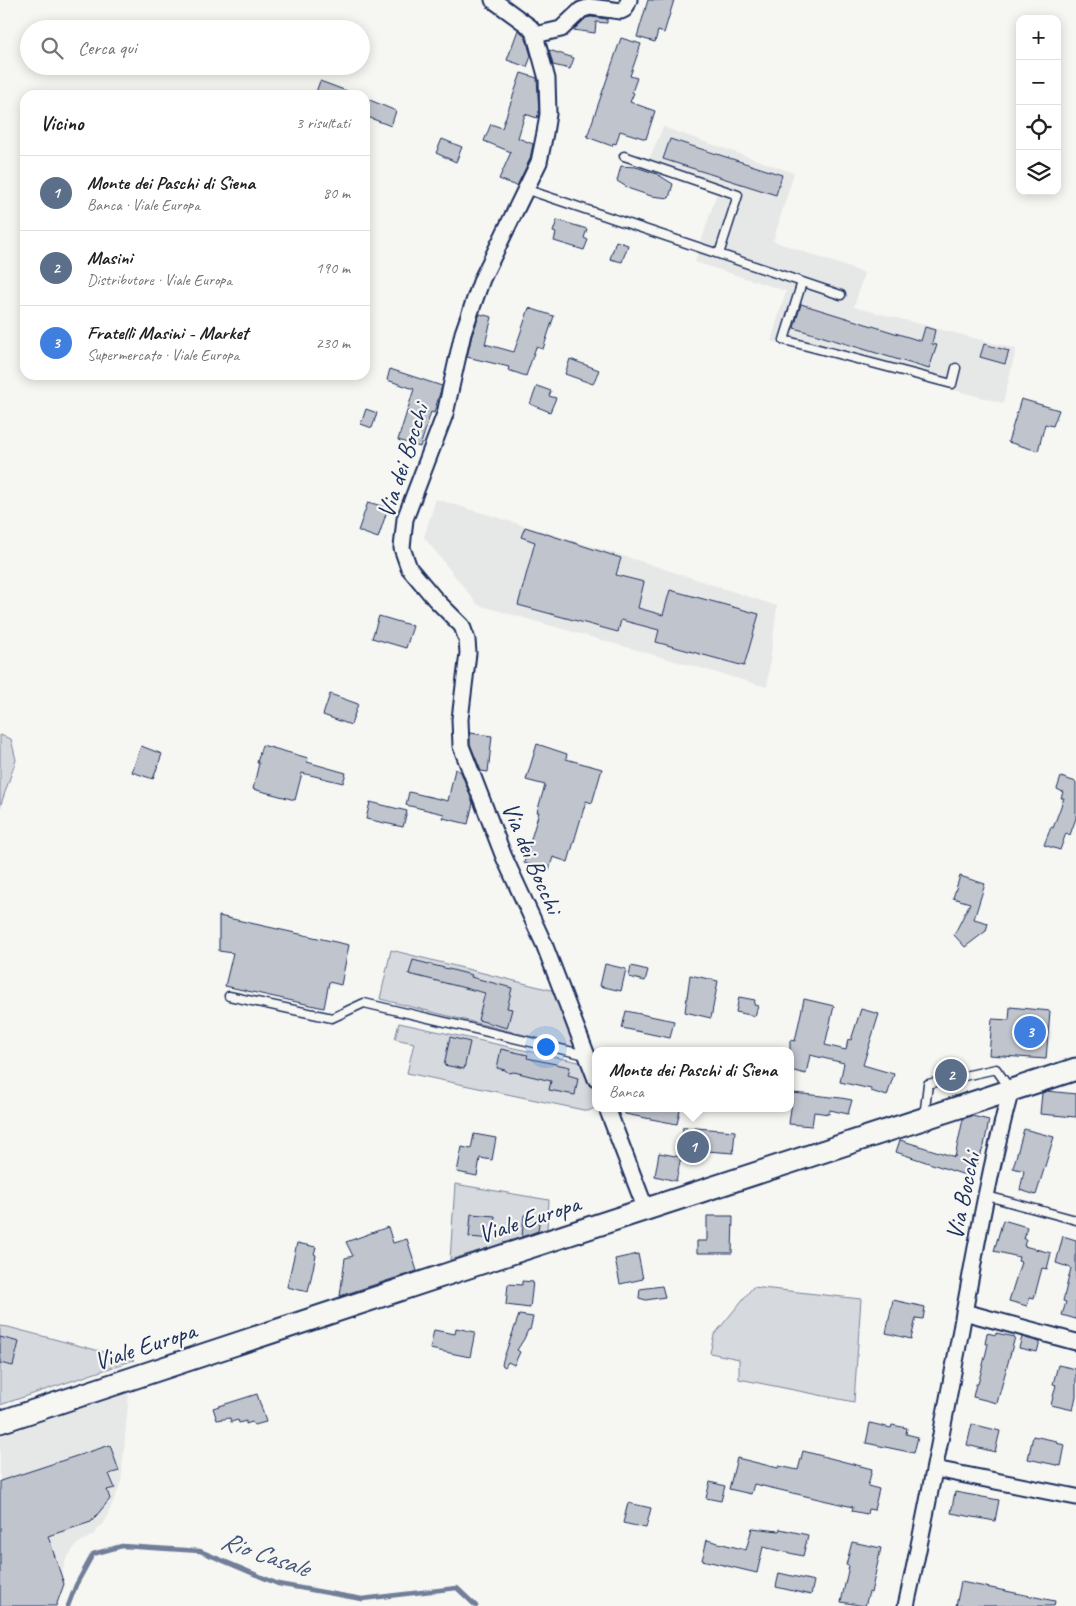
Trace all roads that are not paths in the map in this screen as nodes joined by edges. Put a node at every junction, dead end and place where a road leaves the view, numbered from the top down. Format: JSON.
{"nodes":[{"id":1,"x":493,"y":0,"type":"edge"},
{"id":2,"x":629,"y":0,"type":"edge"},
{"id":3,"x":535,"y":35,"type":"junction"},
{"id":4,"x":624,"y":156,"type":"dead end"},
{"id":5,"x":526,"y":189,"type":"junction"},
{"id":6,"x":719,"y":254,"type":"junction"},
{"id":7,"x":802,"y":282,"type":"junction"},
{"id":8,"x":842,"y":295,"type":"dead end"},
{"id":9,"x":956,"y":368,"type":"dead end"},
{"id":10,"x":228,"y":996,"type":"dead end"},
{"id":11,"x":586,"y":1055,"type":"junction"},
{"id":12,"x":592,"y":1069,"type":"edge"},
{"id":13,"x":1076,"y":1070,"type":"edge"},
{"id":14,"x":1012,"y":1090,"type":"junction"},
{"id":15,"x":609,"y":1112,"type":"edge"},
{"id":16,"x":924,"y":1119,"type":"junction"},
{"id":17,"x":986,"y":1196,"type":"junction"},
{"id":18,"x":646,"y":1210,"type":"junction"},
{"id":19,"x":1076,"y":1220,"type":"edge"},
{"id":20,"x":964,"y":1312,"type":"junction"},
{"id":21,"x":1076,"y":1342,"type":"edge"},
{"id":22,"x":0,"y":1422,"type":"edge"},
{"id":23,"x":935,"y":1469,"type":"junction"},
{"id":24,"x":1076,"y":1497,"type":"edge"},
{"id":25,"x":906,"y":1606,"type":"edge"}],
"edges":[{"from":1,"to":3,"type":"street"},
{"from":2,"to":3,"type":"street"},
{"from":3,"to":5,"type":"street","name":"Via dei Bocchi"},
{"from":4,"to":6,"type":"lane"},
{"from":5,"to":6,"type":"lane"},
{"from":5,"to":11,"type":"street","name":"Via dei Bocchi"},
{"from":6,"to":7,"type":"lane"},
{"from":7,"to":8,"type":"lane"},
{"from":7,"to":9,"type":"lane"},
{"from":10,"to":11,"type":"lane"},
{"from":11,"to":12,"type":"street","name":"Via dei Bocchi"},
{"from":13,"to":14,"type":"main road","name":"Viale Europa"},
{"from":14,"to":16,"type":"main road","name":"Viale Europa"},
{"from":14,"to":16,"type":"lane"},
{"from":14,"to":17,"type":"street","name":"Via Bocchi"},
{"from":15,"to":18,"type":"street"},
{"from":16,"to":18,"type":"main road","name":"Viale Europa"},
{"from":17,"to":19,"type":"lane"},
{"from":17,"to":20,"type":"street","name":"Via Bocchi"},
{"from":18,"to":22,"type":"main road","name":"Viale Europa"},
{"from":20,"to":21,"type":"street"},
{"from":20,"to":23,"type":"street","name":"Via Bocchi"},
{"from":23,"to":24,"type":"street"},
{"from":23,"to":25,"type":"street","name":"Via Bocchi"}]}
